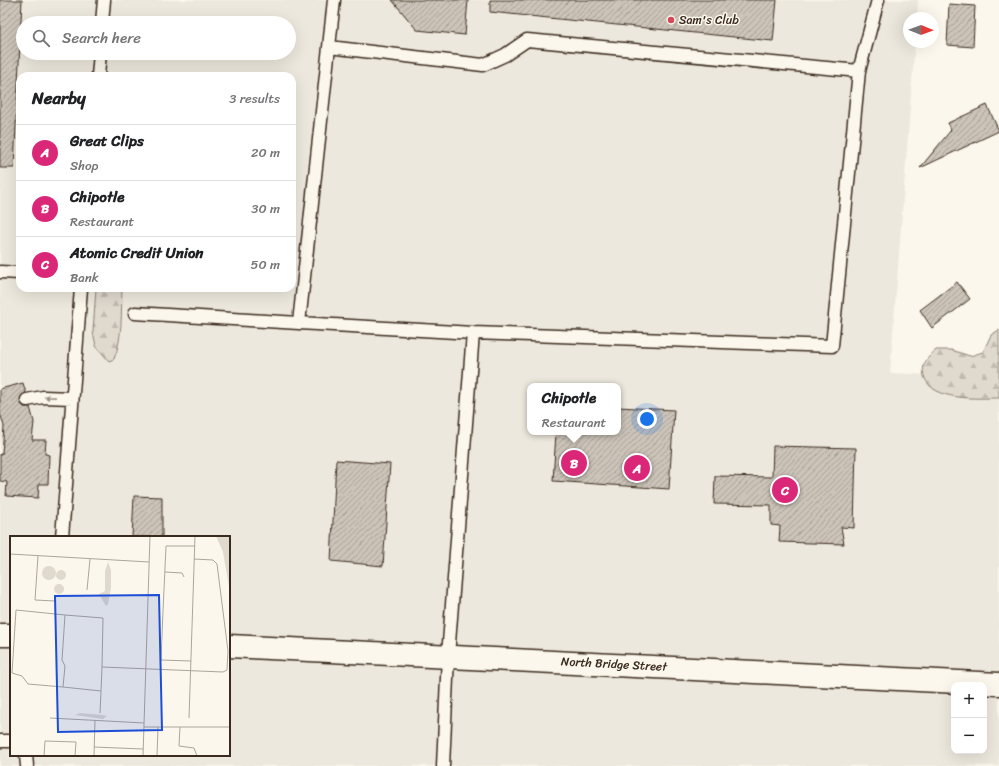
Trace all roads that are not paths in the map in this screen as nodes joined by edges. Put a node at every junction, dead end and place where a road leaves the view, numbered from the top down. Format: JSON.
{"nodes":[{"id":1,"x":104,"y":0,"type":"edge"},
{"id":2,"x":334,"y":0,"type":"edge"},
{"id":3,"x":878,"y":0,"type":"edge"},
{"id":4,"x":103,"y":16,"type":"edge"},
{"id":5,"x":329,"y":47,"type":"junction"},
{"id":6,"x":99,"y":60,"type":"edge"},
{"id":7,"x":859,"y":71,"type":"junction"},
{"id":8,"x":98,"y":72,"type":"edge"},
{"id":9,"x":0,"y":272,"type":"edge"},
{"id":10,"x":16,"y":273,"type":"edge"},
{"id":11,"x":81,"y":292,"type":"edge"},
{"id":12,"x":135,"y":313,"type":"dead end"},
{"id":13,"x":299,"y":323,"type":"junction"},
{"id":14,"x":473,"y":332,"type":"junction"},
{"id":15,"x":72,"y":398,"type":"junction"},
{"id":16,"x":27,"y":400,"type":"dead end"},
{"id":17,"x":62,"y":536,"type":"edge"},
{"id":18,"x":230,"y":646,"type":"edge"},
{"id":19,"x":448,"y":656,"type":"junction"},
{"id":20,"x":999,"y":684,"type":"edge"},
{"id":21,"x":26,"y":756,"type":"edge"},
{"id":22,"x":27,"y":766,"type":"edge"},
{"id":23,"x":443,"y":766,"type":"edge"}],
"edges":[{"from":1,"to":4,"type":"lane"},
{"from":2,"to":5,"type":"lane"},
{"from":3,"to":7,"type":"lane"},
{"from":5,"to":7,"type":"lane"},
{"from":5,"to":13,"type":"lane"},
{"from":6,"to":8,"type":"lane"},
{"from":7,"to":14,"type":"lane"},
{"from":9,"to":10,"type":"lane"},
{"from":11,"to":15,"type":"lane"},
{"from":12,"to":13,"type":"lane"},
{"from":13,"to":14,"type":"lane"},
{"from":14,"to":19,"type":"lane"},
{"from":15,"to":16,"type":"lane","one_way":true},
{"from":15,"to":17,"type":"lane"},
{"from":18,"to":19,"type":"main road","name":"North Bridge Street"},
{"from":19,"to":20,"type":"main road","name":"North Bridge Street"},
{"from":19,"to":23,"type":"lane"},
{"from":21,"to":22,"type":"lane"}]}
